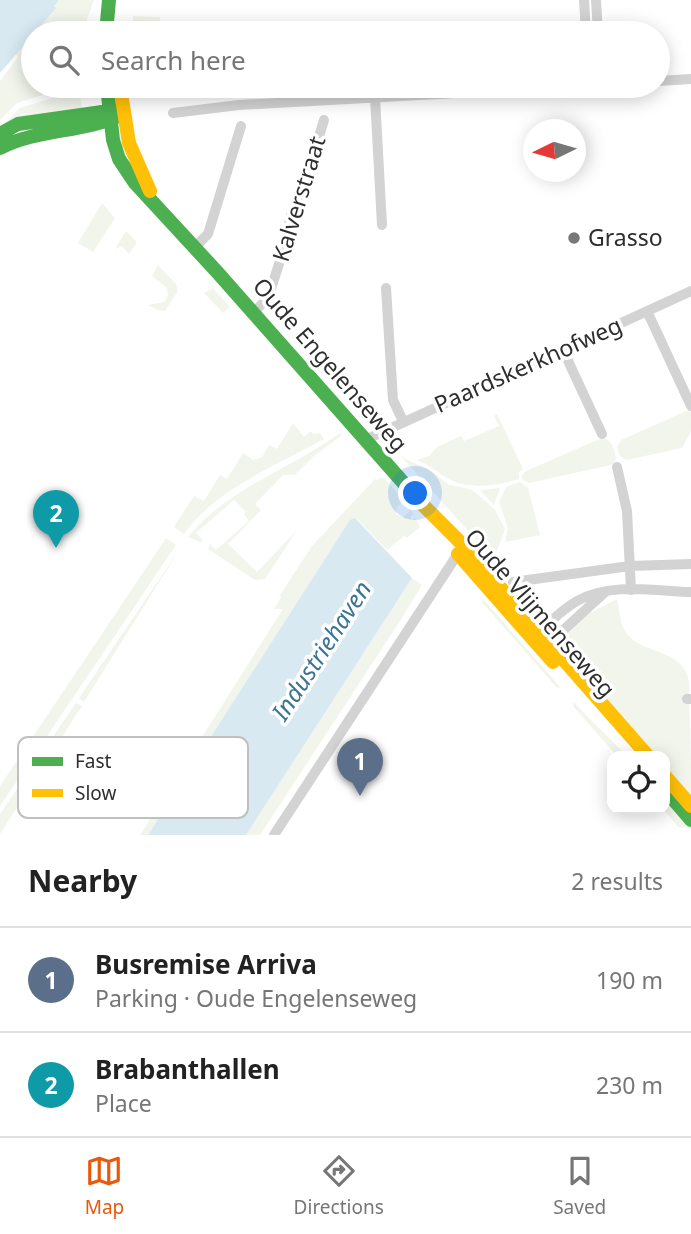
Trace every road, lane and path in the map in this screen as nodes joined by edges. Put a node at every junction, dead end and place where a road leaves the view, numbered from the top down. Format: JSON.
{"nodes":[{"id":1,"x":108,"y":0,"type":"edge"},
{"id":2,"x":117,"y":0,"type":"edge"},
{"id":3,"x":584,"y":0,"type":"edge"},
{"id":4,"x":596,"y":0,"type":"edge"},
{"id":5,"x":107,"y":21,"type":"edge"},
{"id":6,"x":116,"y":21,"type":"edge"},
{"id":7,"x":585,"y":21,"type":"edge"},
{"id":8,"x":597,"y":21,"type":"edge"},
{"id":9,"x":691,"y":79,"type":"edge"},
{"id":10,"x":670,"y":80,"type":"edge"},
{"id":11,"x":110,"y":98,"type":"edge"},
{"id":12,"x":118,"y":98,"type":"edge"},
{"id":13,"x":360,"y":98,"type":"edge"},
{"id":14,"x":376,"y":98,"type":"edge"},
{"id":15,"x":173,"y":113,"type":"dead end"},
{"id":16,"x":114,"y":116,"type":"junction"},
{"id":17,"x":324,"y":120,"type":"dead end"},
{"id":18,"x":241,"y":126,"type":"dead end"},
{"id":19,"x":0,"y":134,"type":"edge"},
{"id":20,"x":0,"y":148,"type":"edge"},
{"id":21,"x":382,"y":225,"type":"dead end"},
{"id":22,"x":195,"y":247,"type":"junction"},
{"id":23,"x":386,"y":288,"type":"dead end"},
{"id":24,"x":691,"y":291,"type":"edge"},
{"id":25,"x":647,"y":311,"type":"junction"},
{"id":26,"x":253,"y":313,"type":"junction"},
{"id":27,"x":563,"y":350,"type":"junction"},
{"id":28,"x":691,"y":406,"type":"edge"},
{"id":29,"x":404,"y":421,"type":"junction"},
{"id":30,"x":602,"y":434,"type":"dead end"},
{"id":31,"x":365,"y":440,"type":"junction"},
{"id":32,"x":617,"y":467,"type":"dead end"},
{"id":33,"x":460,"y":550,"type":"junction"},
{"id":34,"x":691,"y":564,"type":"edge"},
{"id":35,"x":630,"y":566,"type":"junction"},
{"id":36,"x":513,"y":582,"type":"dead end"},
{"id":37,"x":631,"y":590,"type":"junction"},
{"id":38,"x":606,"y":592,"type":"junction"},
{"id":39,"x":691,"y":592,"type":"edge"},
{"id":40,"x":535,"y":634,"type":"junction"},
{"id":41,"x":545,"y":647,"type":"junction"},
{"id":42,"x":631,"y":751,"type":"edge"},
{"id":43,"x":643,"y":751,"type":"edge"},
{"id":44,"x":670,"y":782,"type":"edge"},
{"id":45,"x":670,"y":796,"type":"edge"},
{"id":46,"x":691,"y":806,"type":"edge"},
{"id":47,"x":691,"y":820,"type":"edge"},
{"id":48,"x":274,"y":835,"type":"edge"}],
"edges":[{"from":1,"to":5,"type":"street"},
{"from":2,"to":6,"type":"street"},
{"from":3,"to":7,"type":"street"},
{"from":4,"to":8,"type":"street"},
{"from":9,"to":10,"type":"street"},
{"from":11,"to":16,"type":"street"},
{"from":12,"to":16,"type":"street"},
{"from":13,"to":15,"type":"street"},
{"from":14,"to":21,"type":"street"},
{"from":16,"to":19,"type":"street"},
{"from":16,"to":20,"type":"street"},
{"from":16,"to":22,"type":"street","name":"Oude Engelenseweg"},
{"from":17,"to":26,"type":"street","name":"Kalverstraat"},
{"from":18,"to":22,"type":"street"},
{"from":22,"to":26,"type":"street","name":"Oude Engelenseweg"},
{"from":23,"to":29,"type":"street"},
{"from":24,"to":25,"type":"street","name":"Paardskerkhofweg"},
{"from":25,"to":27,"type":"street","name":"Paardskerkhofweg"},
{"from":25,"to":28,"type":"street"},
{"from":26,"to":31,"type":"street","name":"Oude Engelenseweg"},
{"from":27,"to":29,"type":"street","name":"Paardskerkhofweg"},
{"from":27,"to":30,"type":"street"},
{"from":29,"to":31,"type":"street","name":"Paardskerkhofweg"},
{"from":31,"to":33,"type":"street","name":"Oude Engelenseweg"},
{"from":32,"to":35,"type":"street"},
{"from":33,"to":40,"type":"street","name":"Oude Vlijmenseweg"},
{"from":33,"to":48,"type":"street"},
{"from":34,"to":35,"type":"street"},
{"from":35,"to":36,"type":"street"},
{"from":35,"to":37,"type":"street"},
{"from":37,"to":38,"type":"street"},
{"from":37,"to":39,"type":"street"},
{"from":38,"to":40,"type":"street"},
{"from":38,"to":41,"type":"street"},
{"from":40,"to":41,"type":"street","name":"Oude Vlijmenseweg"},
{"from":41,"to":42,"type":"street","name":"Oude Vlijmenseweg"},
{"from":41,"to":43,"type":"street","name":"Oude Vlijmenseweg"},
{"from":44,"to":46,"type":"street"},
{"from":45,"to":47,"type":"street"}]}
